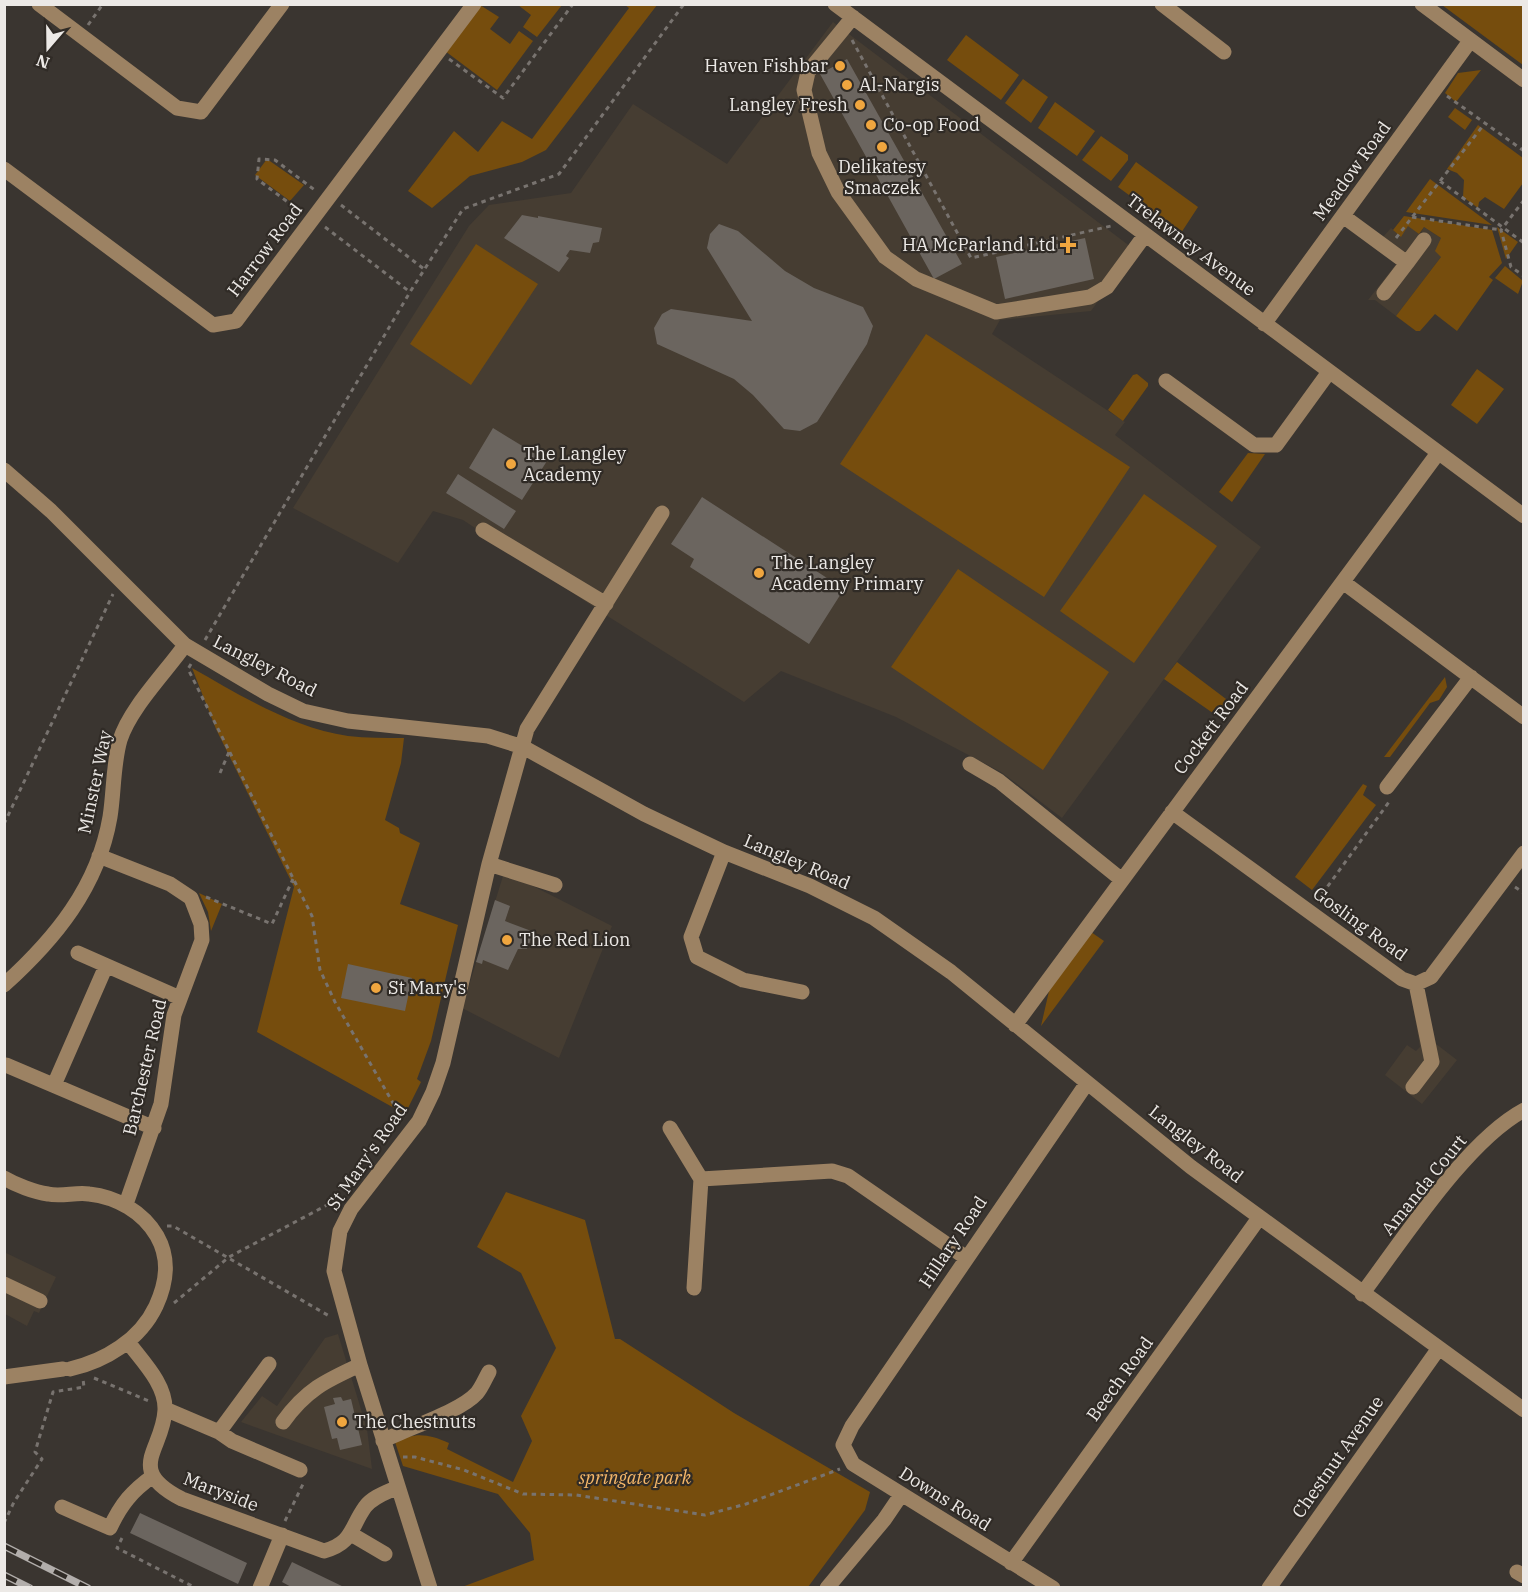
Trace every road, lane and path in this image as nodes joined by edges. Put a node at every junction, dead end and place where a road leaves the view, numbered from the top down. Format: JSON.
{"nodes":[{"id":1,"x":39,"y":4,"type":"edge"},
{"id":2,"x":104,"y":4,"type":"edge"},
{"id":3,"x":282,"y":4,"type":"edge"},
{"id":4,"x":474,"y":4,"type":"edge"},
{"id":5,"x":573,"y":4,"type":"edge"},
{"id":6,"x":684,"y":4,"type":"edge"},
{"id":7,"x":835,"y":4,"type":"edge"},
{"id":8,"x":1422,"y":4,"type":"edge"},
{"id":9,"x":1165,"y":5,"type":"edge"},
{"id":10,"x":853,"y":17,"type":"junction"},
{"id":11,"x":81,"y":35,"type":"junction"},
{"id":12,"x":850,"y":36,"type":"dead end"},
{"id":13,"x":1470,"y":41,"type":"junction"},
{"id":14,"x":440,"y":52,"type":"junction"},
{"id":15,"x":1224,"y":52,"type":"dead end"},
{"id":16,"x":1524,"y":80,"type":"edge"},
{"id":17,"x":1436,"y":88,"type":"junction"},
{"id":18,"x":1485,"y":123,"type":"junction"},
{"id":19,"x":1524,"y":151,"type":"edge"},
{"id":20,"x":4,"y":170,"type":"edge"},
{"id":21,"x":1440,"y":181,"type":"junction"},
{"id":22,"x":329,"y":199,"type":"junction"},
{"id":23,"x":1524,"y":200,"type":"edge"},
{"id":24,"x":1343,"y":216,"type":"junction"},
{"id":25,"x":1412,"y":217,"type":"junction"},
{"id":26,"x":313,"y":219,"type":"junction"},
{"id":27,"x":1502,"y":229,"type":"junction"},
{"id":28,"x":1119,"y":232,"type":"dead end"},
{"id":29,"x":1144,"y":235,"type":"junction"},
{"id":30,"x":1424,"y":240,"type":"dead end"},
{"id":31,"x":1524,"y":243,"type":"edge"},
{"id":32,"x":1388,"y":249,"type":"junction"},
{"id":33,"x":1407,"y":263,"type":"junction"},
{"id":34,"x":424,"y":270,"type":"junction"},
{"id":35,"x":1524,"y":276,"type":"edge"},
{"id":36,"x":410,"y":292,"type":"junction"},
{"id":37,"x":1384,"y":293,"type":"dead end"},
{"id":38,"x":1264,"y":324,"type":"junction"},
{"id":39,"x":1329,"y":372,"type":"junction"},
{"id":40,"x":1166,"y":381,"type":"dead end"},
{"id":41,"x":1438,"y":453,"type":"junction"},
{"id":42,"x":4,"y":470,"type":"edge"},
{"id":43,"x":662,"y":513,"type":"dead end"},
{"id":44,"x":1524,"y":516,"type":"edge"},
{"id":45,"x":483,"y":530,"type":"dead end"},
{"id":46,"x":120,"y":579,"type":"junction"},
{"id":47,"x":1343,"y":582,"type":"junction"},
{"id":48,"x":606,"y":604,"type":"junction"},
{"id":49,"x":191,"y":649,"type":"junction"},
{"id":50,"x":1471,"y":677,"type":"junction"},
{"id":51,"x":1524,"y":717,"type":"edge"},
{"id":52,"x":523,"y":747,"type":"junction"},
{"id":53,"x":229,"y":751,"type":"junction"},
{"id":54,"x":970,"y":764,"type":"dead end"},
{"id":55,"x":220,"y":773,"type":"dead end"},
{"id":56,"x":1387,"y":787,"type":"joint"},
{"id":57,"x":1172,"y":812,"type":"junction"},
{"id":58,"x":4,"y":824,"type":"edge"},
{"id":59,"x":724,"y":852,"type":"junction"},
{"id":60,"x":1524,"y":853,"type":"edge"},
{"id":61,"x":99,"y":856,"type":"junction"},
{"id":62,"x":489,"y":864,"type":"junction"},
{"id":63,"x":293,"y":879,"type":"junction"},
{"id":64,"x":1122,"y":880,"type":"junction"},
{"id":65,"x":555,"y":885,"type":"dead end"},
{"id":66,"x":191,"y":898,"type":"junction"},
{"id":67,"x":1309,"y":912,"type":"junction"},
{"id":68,"x":78,"y":953,"type":"dead end"},
{"id":69,"x":106,"y":966,"type":"junction"},
{"id":70,"x":1416,"y":984,"type":"junction"},
{"id":71,"x":4,"y":985,"type":"edge"},
{"id":72,"x":802,"y":992,"type":"dead end"},
{"id":73,"x":180,"y":998,"type":"junction"},
{"id":74,"x":1015,"y":1025,"type":"junction"},
{"id":75,"x":6,"y":1065,"type":"dead end"},
{"id":76,"x":1087,"y":1083,"type":"junction"},
{"id":77,"x":54,"y":1086,"type":"junction"},
{"id":78,"x":1413,"y":1087,"type":"dead end"},
{"id":79,"x":1524,"y":1110,"type":"edge"},
{"id":80,"x":418,"y":1121,"type":"junction"},
{"id":81,"x":154,"y":1128,"type":"junction"},
{"id":82,"x":670,"y":1128,"type":"dead end"},
{"id":83,"x":701,"y":1179,"type":"junction"},
{"id":84,"x":5,"y":1181,"type":"edge"},
{"id":85,"x":126,"y":1204,"type":"junction"},
{"id":86,"x":351,"y":1209,"type":"junction"},
{"id":87,"x":1259,"y":1218,"type":"junction"},
{"id":88,"x":151,"y":1225,"type":"junction"},
{"id":89,"x":229,"y":1257,"type":"junction"},
{"id":90,"x":965,"y":1257,"type":"junction"},
{"id":91,"x":4,"y":1284,"type":"edge"},
{"id":92,"x":694,"y":1288,"type":"dead end"},
{"id":93,"x":1362,"y":1294,"type":"junction"},
{"id":94,"x":40,"y":1301,"type":"dead end"},
{"id":95,"x":149,"y":1318,"type":"junction"},
{"id":96,"x":348,"y":1327,"type":"junction"},
{"id":97,"x":128,"y":1342,"type":"junction"},
{"id":98,"x":1439,"y":1348,"type":"junction"},
{"id":99,"x":269,"y":1364,"type":"dead end"},
{"id":100,"x":360,"y":1365,"type":"junction"},
{"id":101,"x":489,"y":1372,"type":"dead end"},
{"id":102,"x":72,"y":1373,"type":"junction"},
{"id":103,"x":4,"y":1377,"type":"edge"},
{"id":104,"x":165,"y":1409,"type":"junction"},
{"id":105,"x":1524,"y":1410,"type":"edge"},
{"id":106,"x":283,"y":1422,"type":"dead end"},
{"id":107,"x":219,"y":1432,"type":"junction"},
{"id":108,"x":383,"y":1441,"type":"junction"},
{"id":109,"x":388,"y":1456,"type":"junction"},
{"id":110,"x":853,"y":1464,"type":"junction"},
{"id":111,"x":300,"y":1470,"type":"joint"},
{"id":112,"x":153,"y":1476,"type":"junction"},
{"id":113,"x":398,"y":1487,"type":"junction"},
{"id":114,"x":901,"y":1495,"type":"junction"},
{"id":115,"x":62,"y":1507,"type":"dead end"},
{"id":116,"x":4,"y":1523,"type":"edge"},
{"id":117,"x":116,"y":1533,"type":"junction"},
{"id":118,"x":351,"y":1533,"type":"junction"},
{"id":119,"x":280,"y":1535,"type":"junction"},
{"id":120,"x":385,"y":1554,"type":"dead end"},
{"id":121,"x":1011,"y":1563,"type":"junction"},
{"id":122,"x":196,"y":1587,"type":"edge"},
{"id":123,"x":260,"y":1587,"type":"edge"},
{"id":124,"x":430,"y":1587,"type":"edge"},
{"id":125,"x":827,"y":1587,"type":"edge"},
{"id":126,"x":1053,"y":1587,"type":"edge"},
{"id":127,"x":1269,"y":1587,"type":"edge"}],
"edges":[{"from":1,"to":11,"type":"street"},
{"from":2,"to":11,"type":"path"},
{"from":3,"to":11,"type":"street"},
{"from":4,"to":14,"type":"street","name":"Harrow Road"},
{"from":5,"to":14,"type":"path"},
{"from":6,"to":34,"type":"path"},
{"from":7,"to":10,"type":"street","name":"Trelawney Avenue"},
{"from":8,"to":13,"type":"street"},
{"from":9,"to":15,"type":"street"},
{"from":10,"to":29,"type":"street","name":"Trelawney Avenue"},
{"from":10,"to":29,"type":"street"},
{"from":12,"to":28,"type":"path"},
{"from":13,"to":16,"type":"street"},
{"from":13,"to":17,"type":"street","name":"Meadow Road"},
{"from":14,"to":22,"type":"street","name":"Harrow Road"},
{"from":17,"to":18,"type":"path"},
{"from":17,"to":24,"type":"street","name":"Meadow Road"},
{"from":18,"to":19,"type":"path"},
{"from":18,"to":21,"type":"path"},
{"from":20,"to":26,"type":"street","name":"Harrow Road"},
{"from":21,"to":25,"type":"path"},
{"from":21,"to":27,"type":"path"},
{"from":22,"to":26,"type":"street","name":"Harrow Road"},
{"from":22,"to":26,"type":"path"},
{"from":22,"to":34,"type":"path"},
{"from":23,"to":27,"type":"path"},
{"from":24,"to":32,"type":"street"},
{"from":24,"to":38,"type":"street","name":"Meadow Road"},
{"from":25,"to":27,"type":"path"},
{"from":25,"to":32,"type":"path"},
{"from":26,"to":36,"type":"path"},
{"from":27,"to":31,"type":"path"},
{"from":27,"to":35,"type":"path"},
{"from":29,"to":38,"type":"street","name":"Trelawney Avenue"},
{"from":30,"to":33,"type":"street"},
{"from":32,"to":33,"type":"street"},
{"from":33,"to":37,"type":"street"},
{"from":34,"to":36,"type":"path"},
{"from":36,"to":49,"type":"path"},
{"from":38,"to":39,"type":"street","name":"Trelawney Avenue"},
{"from":39,"to":40,"type":"street"},
{"from":39,"to":41,"type":"street","name":"Trelawney Avenue"},
{"from":41,"to":44,"type":"street","name":"Trelawney Avenue"},
{"from":41,"to":47,"type":"street","name":"Cockett Road"},
{"from":42,"to":46,"type":"street","name":"Langley Road"},
{"from":43,"to":48,"type":"street","name":"St Mary's Road"},
{"from":45,"to":48,"type":"street"},
{"from":46,"to":49,"type":"street","name":"Langley Road"},
{"from":46,"to":58,"type":"path"},
{"from":47,"to":50,"type":"street"},
{"from":47,"to":57,"type":"street","name":"Cockett Road"},
{"from":48,"to":52,"type":"street","name":"St Mary's Road"},
{"from":49,"to":52,"type":"street","name":"Langley Road"},
{"from":49,"to":53,"type":"path"},
{"from":49,"to":61,"type":"street","name":"Minster Way"},
{"from":50,"to":51,"type":"street"},
{"from":50,"to":56,"type":"street"},
{"from":52,"to":59,"type":"street","name":"Langley Road"},
{"from":52,"to":62,"type":"street","name":"St Mary's Road"},
{"from":53,"to":55,"type":"path"},
{"from":53,"to":63,"type":"path"},
{"from":54,"to":64,"type":"street"},
{"from":56,"to":67,"type":"path"},
{"from":57,"to":64,"type":"street","name":"Cockett Road"},
{"from":57,"to":67,"type":"street","name":"Gosling Road"},
{"from":59,"to":72,"type":"street"},
{"from":59,"to":74,"type":"street","name":"Langley Road"},
{"from":60,"to":70,"type":"street","name":"Gosling Road"},
{"from":61,"to":66,"type":"street"},
{"from":61,"to":71,"type":"street","name":"Minster Way"},
{"from":62,"to":65,"type":"street"},
{"from":62,"to":80,"type":"street","name":"St Mary's Road"},
{"from":63,"to":66,"type":"path"},
{"from":63,"to":80,"type":"path"},
{"from":64,"to":74,"type":"street","name":"Cockett Road"},
{"from":66,"to":73,"type":"street","name":"Barchester Road"},
{"from":67,"to":70,"type":"street","name":"Gosling Road"},
{"from":68,"to":69,"type":"street"},
{"from":69,"to":73,"type":"street"},
{"from":69,"to":77,"type":"street"},
{"from":70,"to":78,"type":"street"},
{"from":73,"to":81,"type":"street","name":"Barchester Road"},
{"from":74,"to":76,"type":"street","name":"Langley Road"},
{"from":75,"to":77,"type":"street"},
{"from":76,"to":87,"type":"street","name":"Langley Road"},
{"from":76,"to":90,"type":"street","name":"Hillary Road"},
{"from":77,"to":81,"type":"street"},
{"from":79,"to":93,"type":"street","name":"Amanda Court"},
{"from":80,"to":86,"type":"street","name":"St Mary's Road"},
{"from":81,"to":85,"type":"street","name":"Barchester Road"},
{"from":82,"to":83,"type":"street"},
{"from":83,"to":90,"type":"street"},
{"from":83,"to":92,"type":"street"},
{"from":84,"to":85,"type":"street"},
{"from":85,"to":88,"type":"street"},
{"from":86,"to":89,"type":"path"},
{"from":86,"to":96,"type":"street","name":"St Mary's Road"},
{"from":87,"to":93,"type":"street","name":"Langley Road"},
{"from":87,"to":121,"type":"street","name":"Beech Road"},
{"from":88,"to":89,"type":"path"},
{"from":88,"to":95,"type":"street"},
{"from":89,"to":95,"type":"path"},
{"from":89,"to":96,"type":"path"},
{"from":90,"to":110,"type":"street","name":"Hillary Road"},
{"from":91,"to":94,"type":"street"},
{"from":93,"to":98,"type":"street","name":"Langley Road"},
{"from":95,"to":97,"type":"street"},
{"from":96,"to":100,"type":"street","name":"St Mary's Road"},
{"from":97,"to":102,"type":"street"},
{"from":97,"to":104,"type":"street"},
{"from":98,"to":105,"type":"street","name":"Langley Road"},
{"from":98,"to":127,"type":"street","name":"Chestnut Avenue"},
{"from":99,"to":107,"type":"street"},
{"from":100,"to":106,"type":"street"},
{"from":100,"to":108,"type":"street","name":"St Mary's Road"},
{"from":101,"to":108,"type":"street"},
{"from":102,"to":103,"type":"street"},
{"from":102,"to":104,"type":"path"},
{"from":102,"to":116,"type":"path"},
{"from":104,"to":107,"type":"street"},
{"from":104,"to":112,"type":"street"},
{"from":107,"to":111,"type":"street"},
{"from":108,"to":109,"type":"street","name":"St Mary's Road"},
{"from":109,"to":110,"type":"path"},
{"from":109,"to":113,"type":"street","name":"St Mary's Road"},
{"from":110,"to":114,"type":"street","name":"Downs Road"},
{"from":111,"to":119,"type":"path"},
{"from":112,"to":117,"type":"street"},
{"from":112,"to":119,"type":"street","name":"Maryside"},
{"from":113,"to":118,"type":"street","name":"Maryside"},
{"from":113,"to":124,"type":"street","name":"St Mary's Road"},
{"from":114,"to":121,"type":"street","name":"Downs Road"},
{"from":114,"to":125,"type":"street"},
{"from":115,"to":117,"type":"street"},
{"from":117,"to":122,"type":"path"},
{"from":118,"to":119,"type":"street","name":"Maryside"},
{"from":118,"to":120,"type":"street"},
{"from":119,"to":123,"type":"street"},
{"from":121,"to":126,"type":"street","name":"Downs Road"}]}
